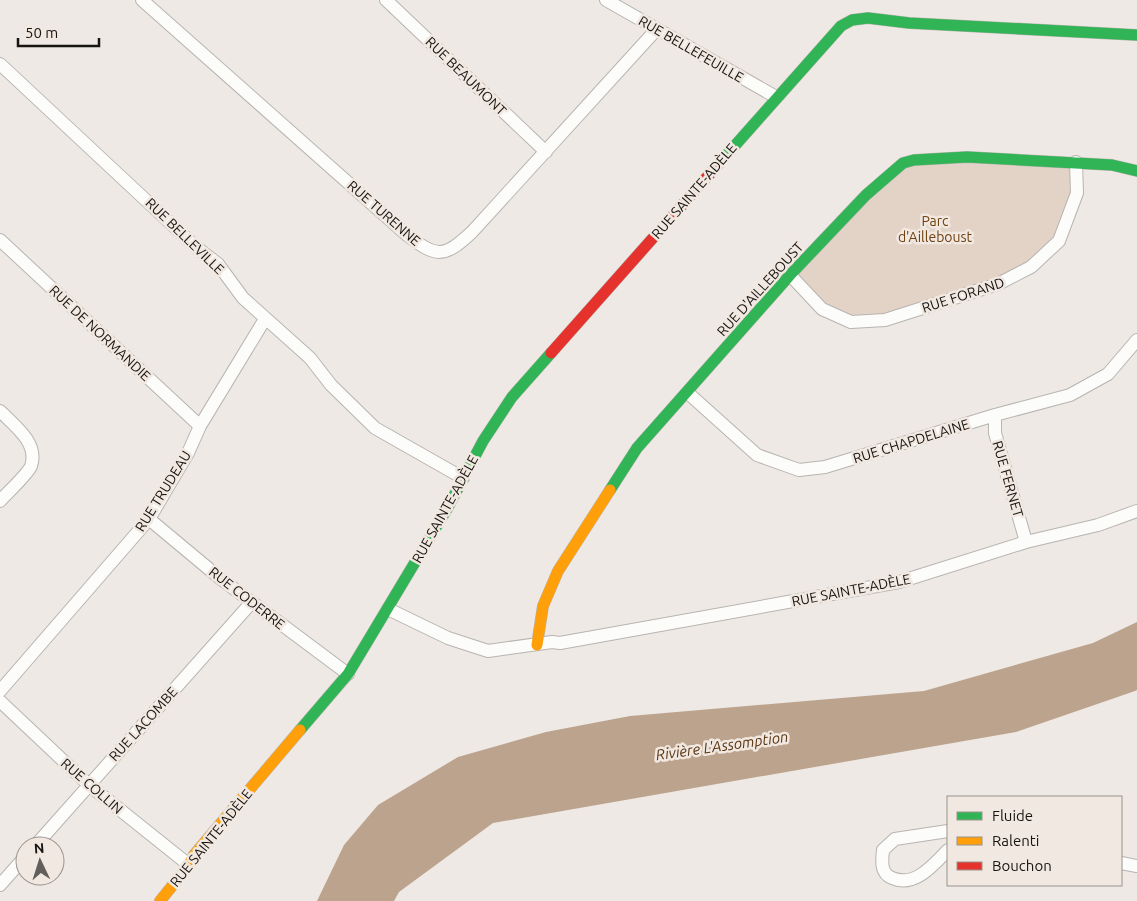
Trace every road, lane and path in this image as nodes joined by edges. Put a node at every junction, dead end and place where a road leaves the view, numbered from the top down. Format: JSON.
{"nodes":[{"id":1,"x":142,"y":0,"type":"edge"},
{"id":2,"x":386,"y":0,"type":"edge"},
{"id":3,"x":606,"y":0,"type":"edge"},
{"id":4,"x":656,"y":30,"type":"junction"},
{"id":5,"x":1137,"y":35,"type":"edge"},
{"id":6,"x":0,"y":64,"type":"edge"},
{"id":7,"x":776,"y":97,"type":"junction"},
{"id":8,"x":546,"y":152,"type":"junction"},
{"id":9,"x":1076,"y":162,"type":"junction"},
{"id":10,"x":1137,"y":171,"type":"edge"},
{"id":11,"x":0,"y":240,"type":"edge"},
{"id":12,"x":790,"y":275,"type":"junction"},
{"id":13,"x":265,"y":320,"type":"junction"},
{"id":14,"x":1137,"y":340,"type":"edge"},
{"id":15,"x":688,"y":393,"type":"junction"},
{"id":16,"x":0,"y":411,"type":"edge"},
{"id":17,"x":995,"y":415,"type":"junction"},
{"id":18,"x":200,"y":426,"type":"junction"},
{"id":19,"x":463,"y":478,"type":"junction"},
{"id":20,"x":0,"y":501,"type":"edge"},
{"id":21,"x":1137,"y":511,"type":"edge"},
{"id":22,"x":149,"y":519,"type":"junction"},
{"id":23,"x":1026,"y":542,"type":"junction"},
{"id":24,"x":252,"y":602,"type":"junction"},
{"id":25,"x":388,"y":609,"type":"junction"},
{"id":26,"x":537,"y":645,"type":"junction"},
{"id":27,"x":348,"y":674,"type":"junction"},
{"id":28,"x":0,"y":691,"type":"edge"},
{"id":29,"x":0,"y":701,"type":"edge"},
{"id":30,"x":89,"y":785,"type":"junction"},
{"id":31,"x":947,"y":831,"type":"edge"},
{"id":32,"x":44,"y":836,"type":"edge"},
{"id":33,"x":947,"y":851,"type":"edge"},
{"id":34,"x":1122,"y":863,"type":"edge"},
{"id":35,"x":189,"y":865,"type":"junction"},
{"id":36,"x":1137,"y":866,"type":"edge"},
{"id":37,"x":15,"y":868,"type":"edge"},
{"id":38,"x":0,"y":885,"type":"edge"},
{"id":39,"x":160,"y":901,"type":"edge"}],
"edges":[{"from":1,"to":8,"type":"street","name":"RUE TURENNE"},
{"from":2,"to":8,"type":"street","name":"RUE BEAUMONT"},
{"from":3,"to":4,"type":"street","name":"RUE BELLEFEUILLE"},
{"from":4,"to":7,"type":"street","name":"RUE BELLEFEUILLE"},
{"from":4,"to":8,"type":"street","name":"RUE TURENNE"},
{"from":5,"to":7,"type":"street","name":"RUE SAINTE-ADÈLE"},
{"from":6,"to":13,"type":"street","name":"RUE BELLEVILLE"},
{"from":7,"to":19,"type":"street","name":"RUE SAINTE-ADÈLE"},
{"from":9,"to":10,"type":"street","name":"RUE D'AILLEBOUST"},
{"from":9,"to":12,"type":"street","name":"RUE D'AILLEBOUST"},
{"from":9,"to":12,"type":"street","name":"RUE FORAND"},
{"from":11,"to":18,"type":"street","name":"RUE DE NORMANDIE"},
{"from":12,"to":15,"type":"street","name":"RUE D'AILLEBOUST"},
{"from":13,"to":18,"type":"street","name":"RUE TRUDEAU"},
{"from":13,"to":19,"type":"street","name":"RUE BELLEVILLE"},
{"from":14,"to":17,"type":"street","name":"RUE CHAPDELAINE"},
{"from":15,"to":17,"type":"street","name":"RUE CHAPDELAINE"},
{"from":15,"to":26,"type":"street","name":"RUE D'AILLEBOUST"},
{"from":16,"to":20,"type":"street"},
{"from":17,"to":23,"type":"street","name":"RUE FERNET"},
{"from":18,"to":22,"type":"street","name":"RUE TRUDEAU"},
{"from":19,"to":25,"type":"street","name":"RUE SAINTE-ADÈLE"},
{"from":21,"to":23,"type":"street","name":"RUE SAINTE-ADÈLE"},
{"from":22,"to":24,"type":"street","name":"RUE CODERRE"},
{"from":22,"to":28,"type":"street","name":"RUE TRUDEAU"},
{"from":23,"to":26,"type":"street","name":"RUE SAINTE-ADÈLE"},
{"from":24,"to":27,"type":"street","name":"RUE CODERRE"},
{"from":24,"to":30,"type":"street","name":"RUE LACOMBE"},
{"from":25,"to":26,"type":"street","name":"RUE SAINTE-ADÈLE"},
{"from":25,"to":27,"type":"street","name":"RUE SAINTE-ADÈLE"},
{"from":27,"to":35,"type":"street","name":"RUE SAINTE-ADÈLE"},
{"from":29,"to":30,"type":"street","name":"RUE COLLIN"},
{"from":30,"to":32,"type":"street","name":"RUE LACOMBE"},
{"from":30,"to":35,"type":"street","name":"RUE COLLIN"},
{"from":31,"to":33,"type":"street"},
{"from":34,"to":36,"type":"street"},
{"from":35,"to":39,"type":"street","name":"RUE SAINTE-ADÈLE"},
{"from":37,"to":38,"type":"street"}]}
